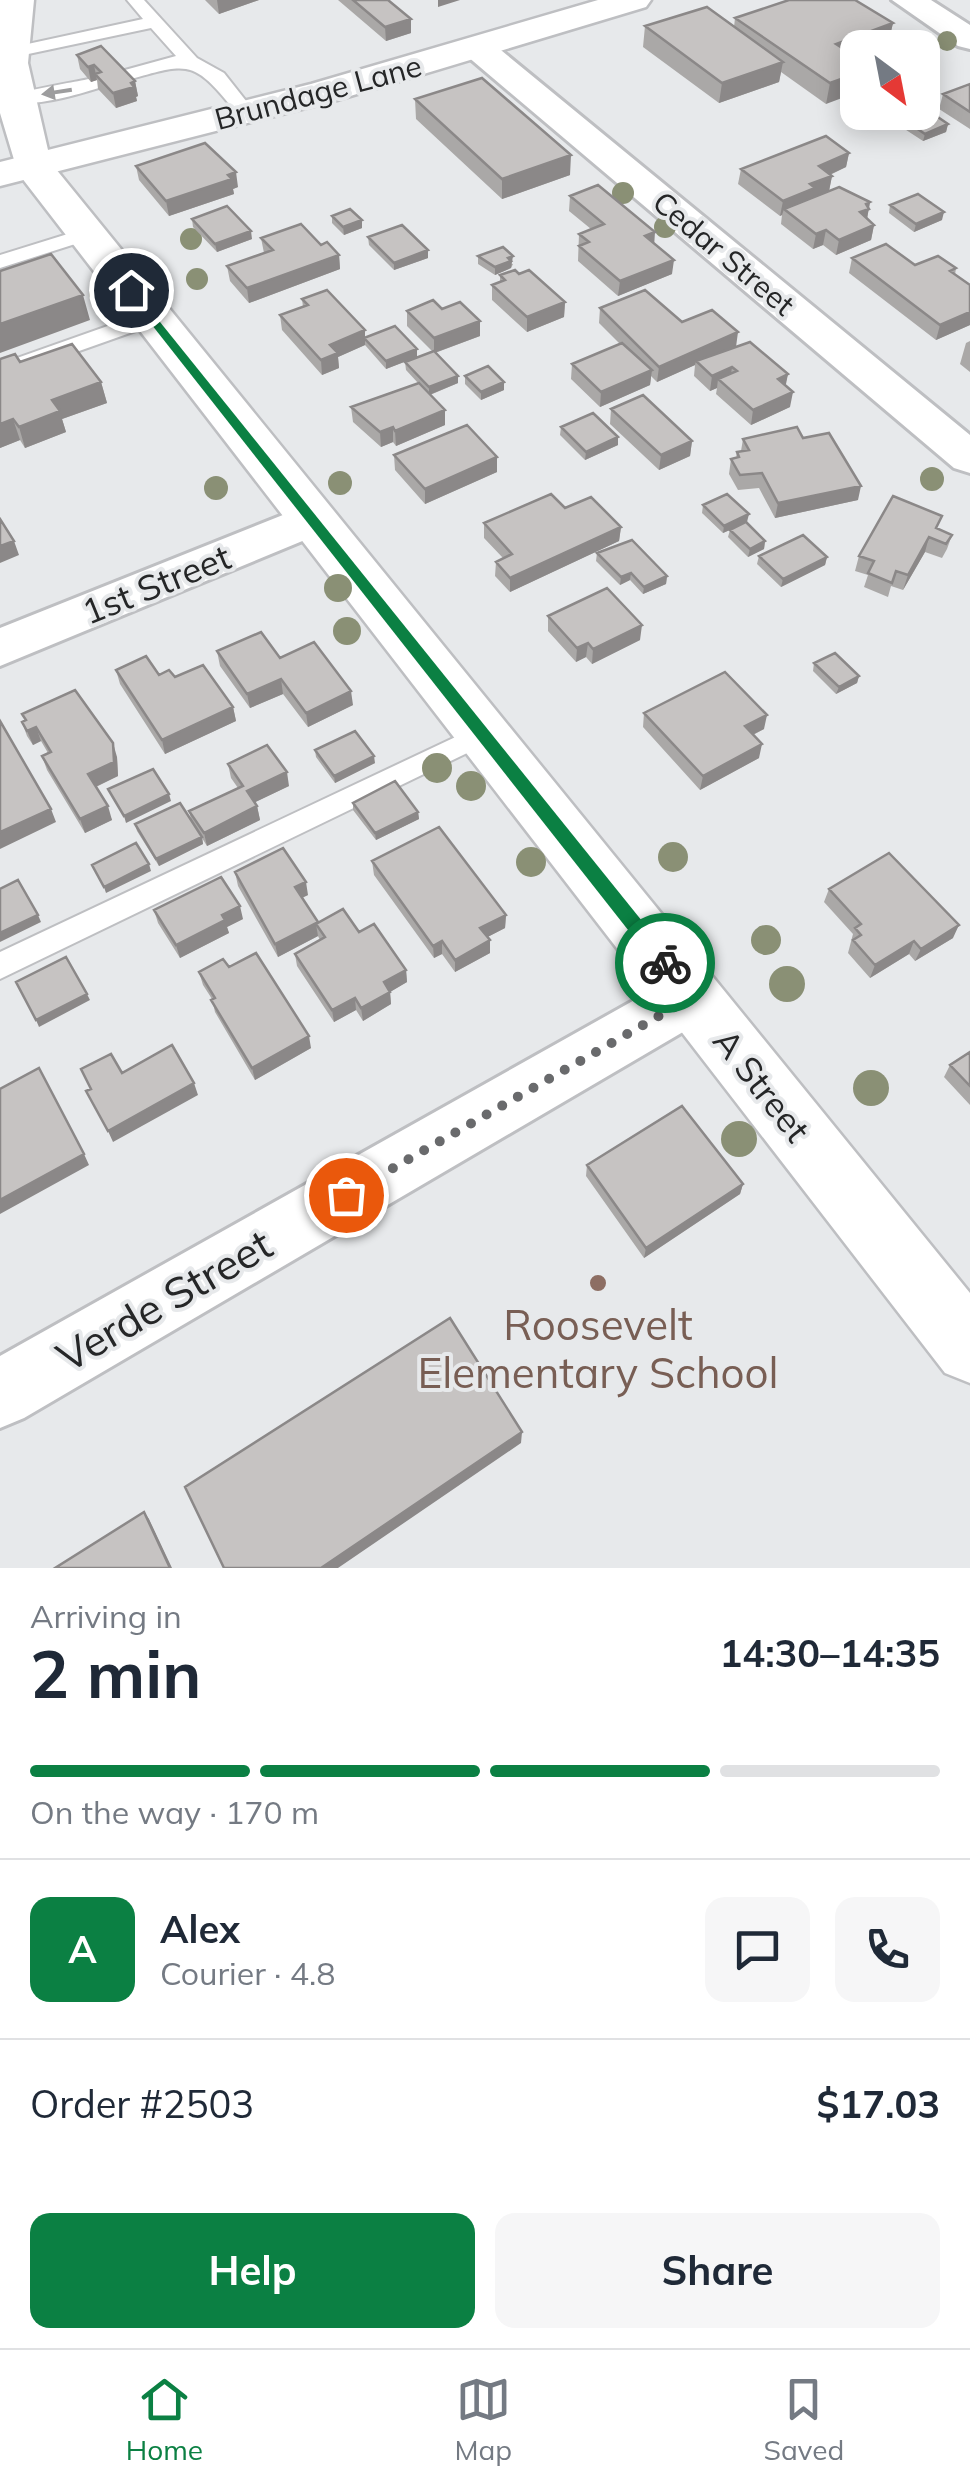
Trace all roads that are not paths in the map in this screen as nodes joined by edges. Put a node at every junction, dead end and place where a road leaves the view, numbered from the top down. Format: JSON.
{"nodes":[{"id":1,"x":17,"y":0,"type":"edge"},
{"id":2,"x":136,"y":0,"type":"edge"},
{"id":3,"x":634,"y":0,"type":"edge"},
{"id":4,"x":908,"y":0,"type":"edge"},
{"id":5,"x":586,"y":6,"type":"edge"},
{"id":6,"x":155,"y":22,"type":"junction"},
{"id":7,"x":970,"y":39,"type":"edge"},
{"id":8,"x":479,"y":49,"type":"junction"},
{"id":9,"x":4,"y":56,"type":"edge"},
{"id":10,"x":191,"y":62,"type":"junction"},
{"id":11,"x":120,"y":77,"type":"edge"},
{"id":12,"x":100,"y":82,"type":"edge"},
{"id":13,"x":14,"y":98,"type":"junction"},
{"id":14,"x":245,"y":111,"type":"junction"},
{"id":15,"x":16,"y":170,"type":"edge"},
{"id":16,"x":86,"y":234,"type":"junction"},
{"id":17,"x":0,"y":262,"type":"edge"},
{"id":18,"x":153,"y":318,"type":"junction"},
{"id":19,"x":0,"y":372,"type":"edge"},
{"id":20,"x":970,"y":458,"type":"edge"},
{"id":21,"x":313,"y":519,"type":"junction"},
{"id":22,"x":0,"y":648,"type":"edge"},
{"id":23,"x":483,"y":734,"type":"junction"},
{"id":24,"x":0,"y":966,"type":"edge"},
{"id":25,"x":692,"y":997,"type":"junction"},
{"id":26,"x":970,"y":1348,"type":"edge"},
{"id":27,"x":0,"y":1394,"type":"edge"}],
"edges":[{"from":1,"to":9,"type":"street"},
{"from":2,"to":6,"type":"lane"},
{"from":3,"to":5,"type":"street","name":"Brundage Lane"},
{"from":4,"to":7,"type":"street"},
{"from":5,"to":8,"type":"street","name":"Brundage Lane"},
{"from":6,"to":9,"type":"lane"},
{"from":6,"to":10,"type":"lane"},
{"from":8,"to":14,"type":"street","name":"Brundage Lane"},
{"from":8,"to":20,"type":"street","name":"Cedar Street"},
{"from":9,"to":13,"type":"street"},
{"from":10,"to":11,"type":"lane"},
{"from":10,"to":14,"type":"lane"},
{"from":12,"to":13,"type":"lane","one_way":true},
{"from":13,"to":15,"type":"street"},
{"from":14,"to":15,"type":"street","name":"Brundage Lane"},
{"from":15,"to":16,"type":"street","name":"A Street"},
{"from":16,"to":17,"type":"lane"},
{"from":16,"to":18,"type":"street","name":"A Street"},
{"from":18,"to":19,"type":"lane"},
{"from":18,"to":21,"type":"street","name":"A Street"},
{"from":21,"to":22,"type":"street","name":"1st Street"},
{"from":21,"to":23,"type":"street","name":"A Street"},
{"from":23,"to":24,"type":"lane"},
{"from":23,"to":25,"type":"street","name":"A Street"},
{"from":25,"to":26,"type":"street","name":"A Street"},
{"from":25,"to":27,"type":"street","name":"Verde Street"}]}
